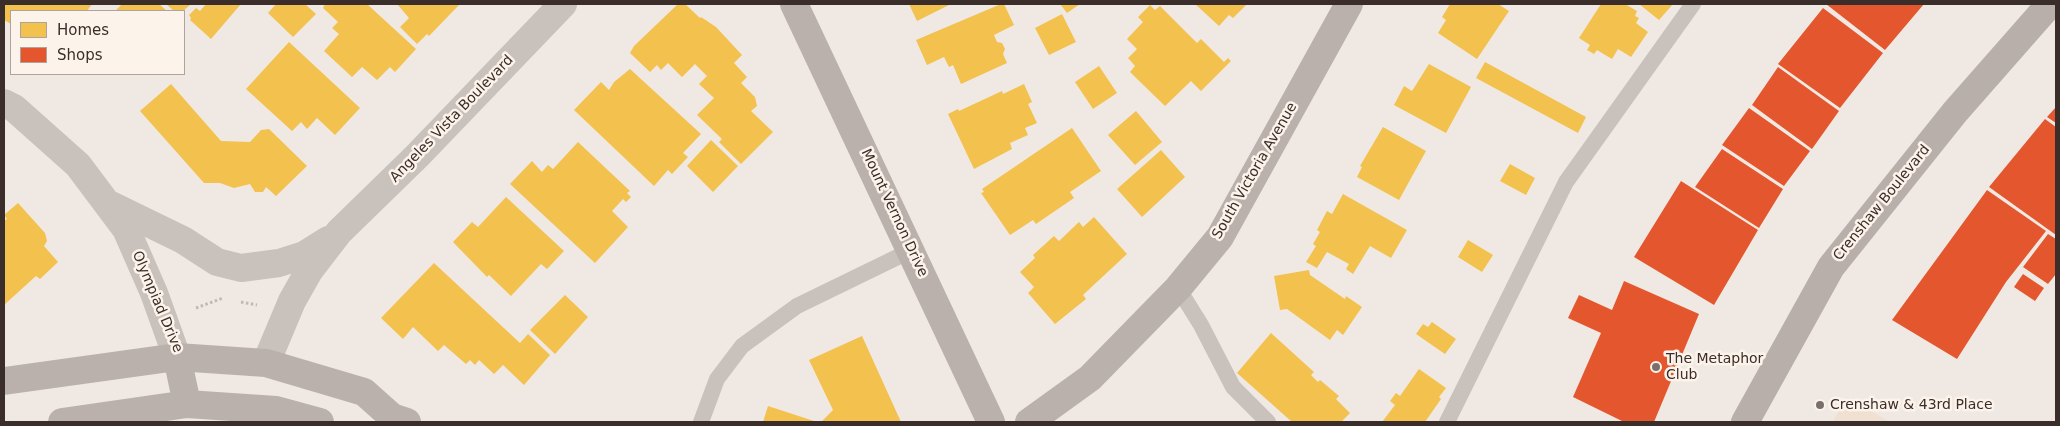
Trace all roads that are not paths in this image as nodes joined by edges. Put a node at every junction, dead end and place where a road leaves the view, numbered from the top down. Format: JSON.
{"nodes":[{"id":1,"x":563,"y":4,"type":"edge"},
{"id":2,"x":794,"y":4,"type":"edge"},
{"id":3,"x":1349,"y":4,"type":"edge"},
{"id":4,"x":1693,"y":4,"type":"edge"},
{"id":5,"x":2050,"y":4,"type":"edge"},
{"id":6,"x":4,"y":102,"type":"edge"},
{"id":7,"x":107,"y":203,"type":"junction"},
{"id":8,"x":339,"y":232,"type":"junction"},
{"id":9,"x":912,"y":250,"type":"junction"},
{"id":10,"x":1178,"y":288,"type":"junction"},
{"id":11,"x":177,"y":357,"type":"junction"},
{"id":12,"x":266,"y":363,"type":"junction"},
{"id":13,"x":4,"y":381,"type":"edge"},
{"id":14,"x":187,"y":404,"type":"junction"},
{"id":15,"x":392,"y":421,"type":"edge"},
{"id":16,"x":62,"y":422,"type":"edge"},
{"id":17,"x":320,"y":422,"type":"edge"},
{"id":18,"x":701,"y":422,"type":"edge"},
{"id":19,"x":992,"y":422,"type":"edge"},
{"id":20,"x":1029,"y":422,"type":"edge"},
{"id":21,"x":1268,"y":422,"type":"edge"},
{"id":22,"x":1447,"y":422,"type":"edge"},
{"id":23,"x":1745,"y":422,"type":"edge"}],
"edges":[{"from":1,"to":8,"type":"street","name":"Angeles Vista Boulevard"},
{"from":2,"to":9,"type":"street","name":"Mount Vernon Drive"},
{"from":3,"to":10,"type":"street","name":"South Victoria Avenue"},
{"from":4,"to":22,"type":"lane"},
{"from":5,"to":23,"type":"main road","name":"Crenshaw Boulevard"},
{"from":6,"to":7,"type":"street","name":"Olympiad Drive"},
{"from":7,"to":8,"type":"street","name":"Angeles Vista Boulevard"},
{"from":7,"to":11,"type":"street","name":"Olympiad Drive"},
{"from":8,"to":12,"type":"street","name":"Angeles Vista Boulevard"},
{"from":9,"to":18,"type":"lane"},
{"from":9,"to":19,"type":"street","name":"Mount Vernon Drive"},
{"from":10,"to":20,"type":"street","name":"South Victoria Avenue"},
{"from":10,"to":21,"type":"lane"},
{"from":11,"to":12,"type":"street","name":"Olympiad Drive"},
{"from":11,"to":13,"type":"street"},
{"from":11,"to":14,"type":"street"},
{"from":12,"to":15,"type":"street","name":"Olympiad Drive"},
{"from":14,"to":16,"type":"street"},
{"from":14,"to":17,"type":"street"}]}
